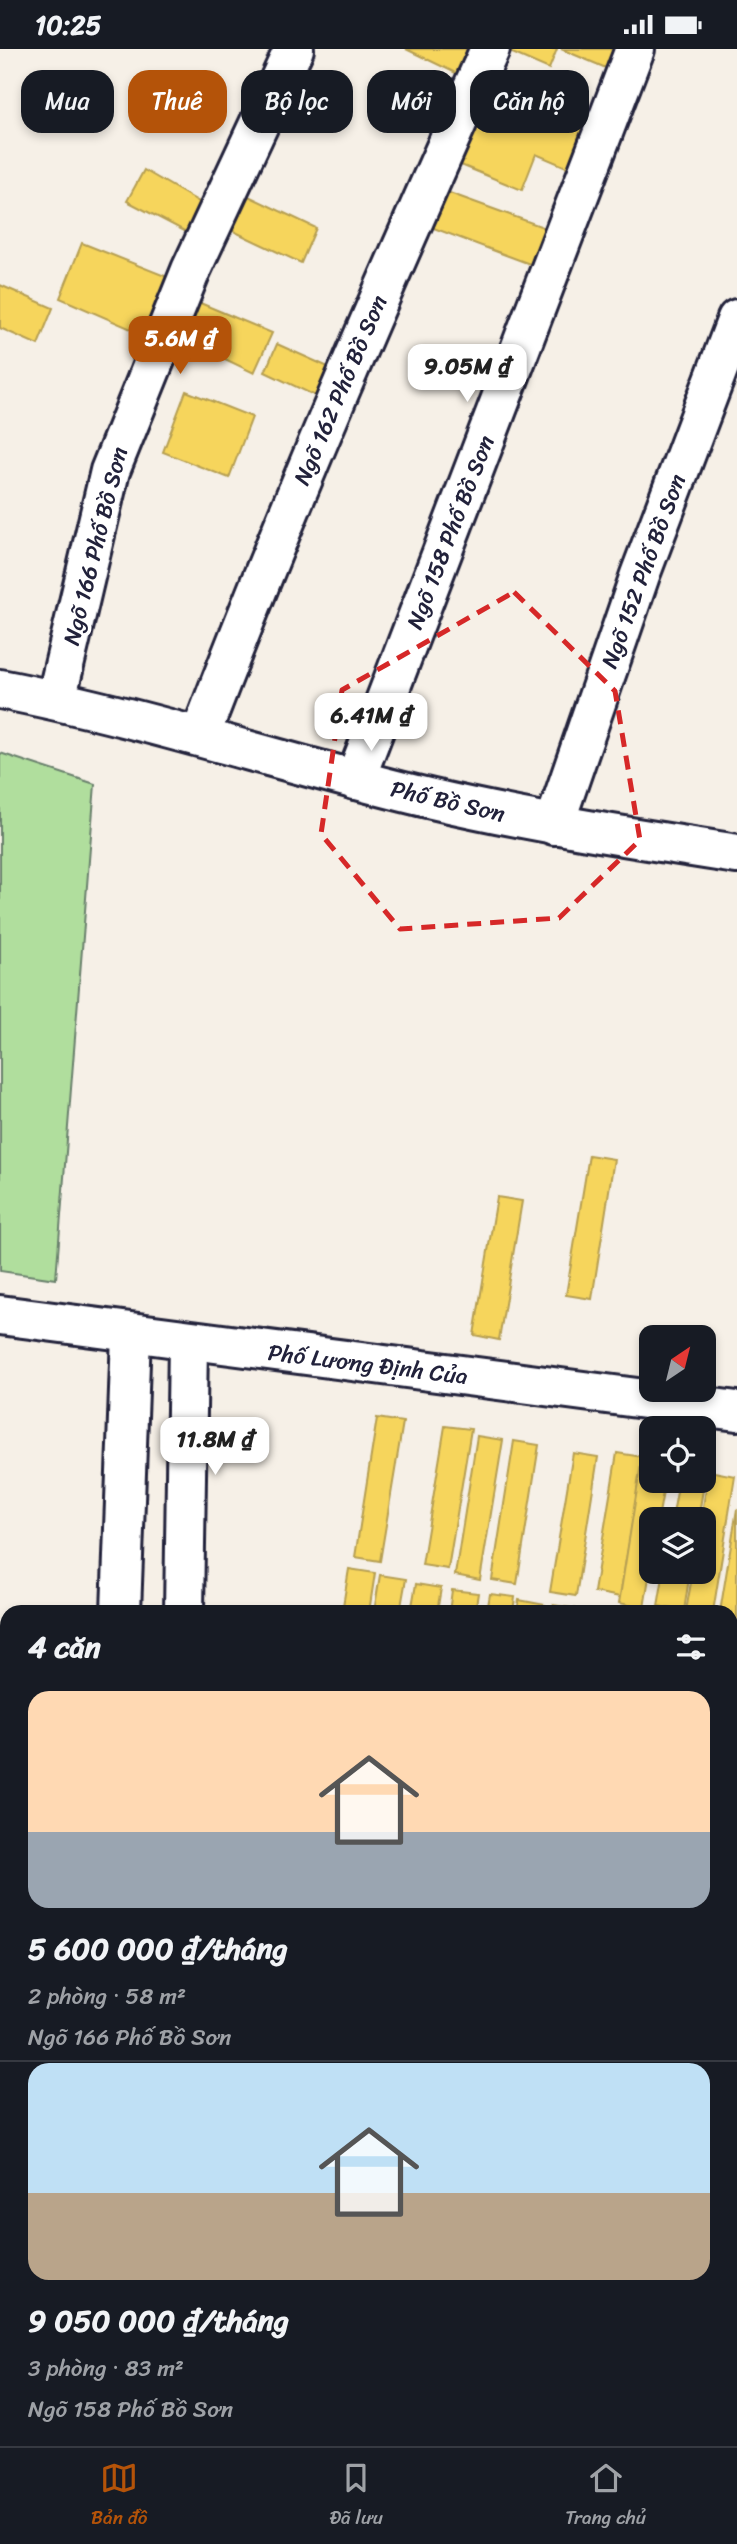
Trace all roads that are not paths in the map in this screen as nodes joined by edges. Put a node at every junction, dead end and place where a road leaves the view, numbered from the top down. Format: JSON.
{"nodes":[{"id":1,"x":294,"y":49,"type":"edge"},
{"id":2,"x":490,"y":49,"type":"edge"},
{"id":3,"x":635,"y":49,"type":"edge"},
{"id":4,"x":737,"y":319,"type":"edge"},
{"id":5,"x":0,"y":689,"type":"edge"},
{"id":6,"x":57,"y":700,"type":"junction"},
{"id":7,"x":200,"y":736,"type":"junction"},
{"id":8,"x":355,"y":779,"type":"junction"},
{"id":9,"x":554,"y":825,"type":"junction"},
{"id":10,"x":737,"y":854,"type":"edge"},
{"id":11,"x":0,"y":1315,"type":"edge"},
{"id":12,"x":131,"y":1334,"type":"junction"},
{"id":13,"x":188,"y":1342,"type":"junction"},
{"id":14,"x":737,"y":1411,"type":"edge"},
{"id":15,"x":121,"y":1605,"type":"edge"},
{"id":16,"x":184,"y":1605,"type":"edge"}],
"edges":[{"from":1,"to":6,"type":"street","name":"Ngõ 166 Phố Bồ Sơn"},
{"from":2,"to":7,"type":"street","name":"Ngõ 162 Phố Bồ Sơn"},
{"from":3,"to":8,"type":"street","name":"Ngõ 158 Phố Bồ Sơn"},
{"from":4,"to":9,"type":"street","name":"Ngõ 152 Phố Bồ Sơn"},
{"from":5,"to":6,"type":"street","name":"Phố Bồ Sơn"},
{"from":6,"to":7,"type":"street","name":"Phố Bồ Sơn"},
{"from":7,"to":8,"type":"street","name":"Phố Bồ Sơn"},
{"from":8,"to":9,"type":"street","name":"Phố Bồ Sơn"},
{"from":9,"to":10,"type":"street","name":"Phố Bồ Sơn"},
{"from":11,"to":12,"type":"street","name":"Phố Lương Định Của"},
{"from":12,"to":13,"type":"street","name":"Phố Lương Định Của"},
{"from":12,"to":15,"type":"street"},
{"from":13,"to":14,"type":"street","name":"Phố Lương Định Của"},
{"from":13,"to":16,"type":"street"}]}
